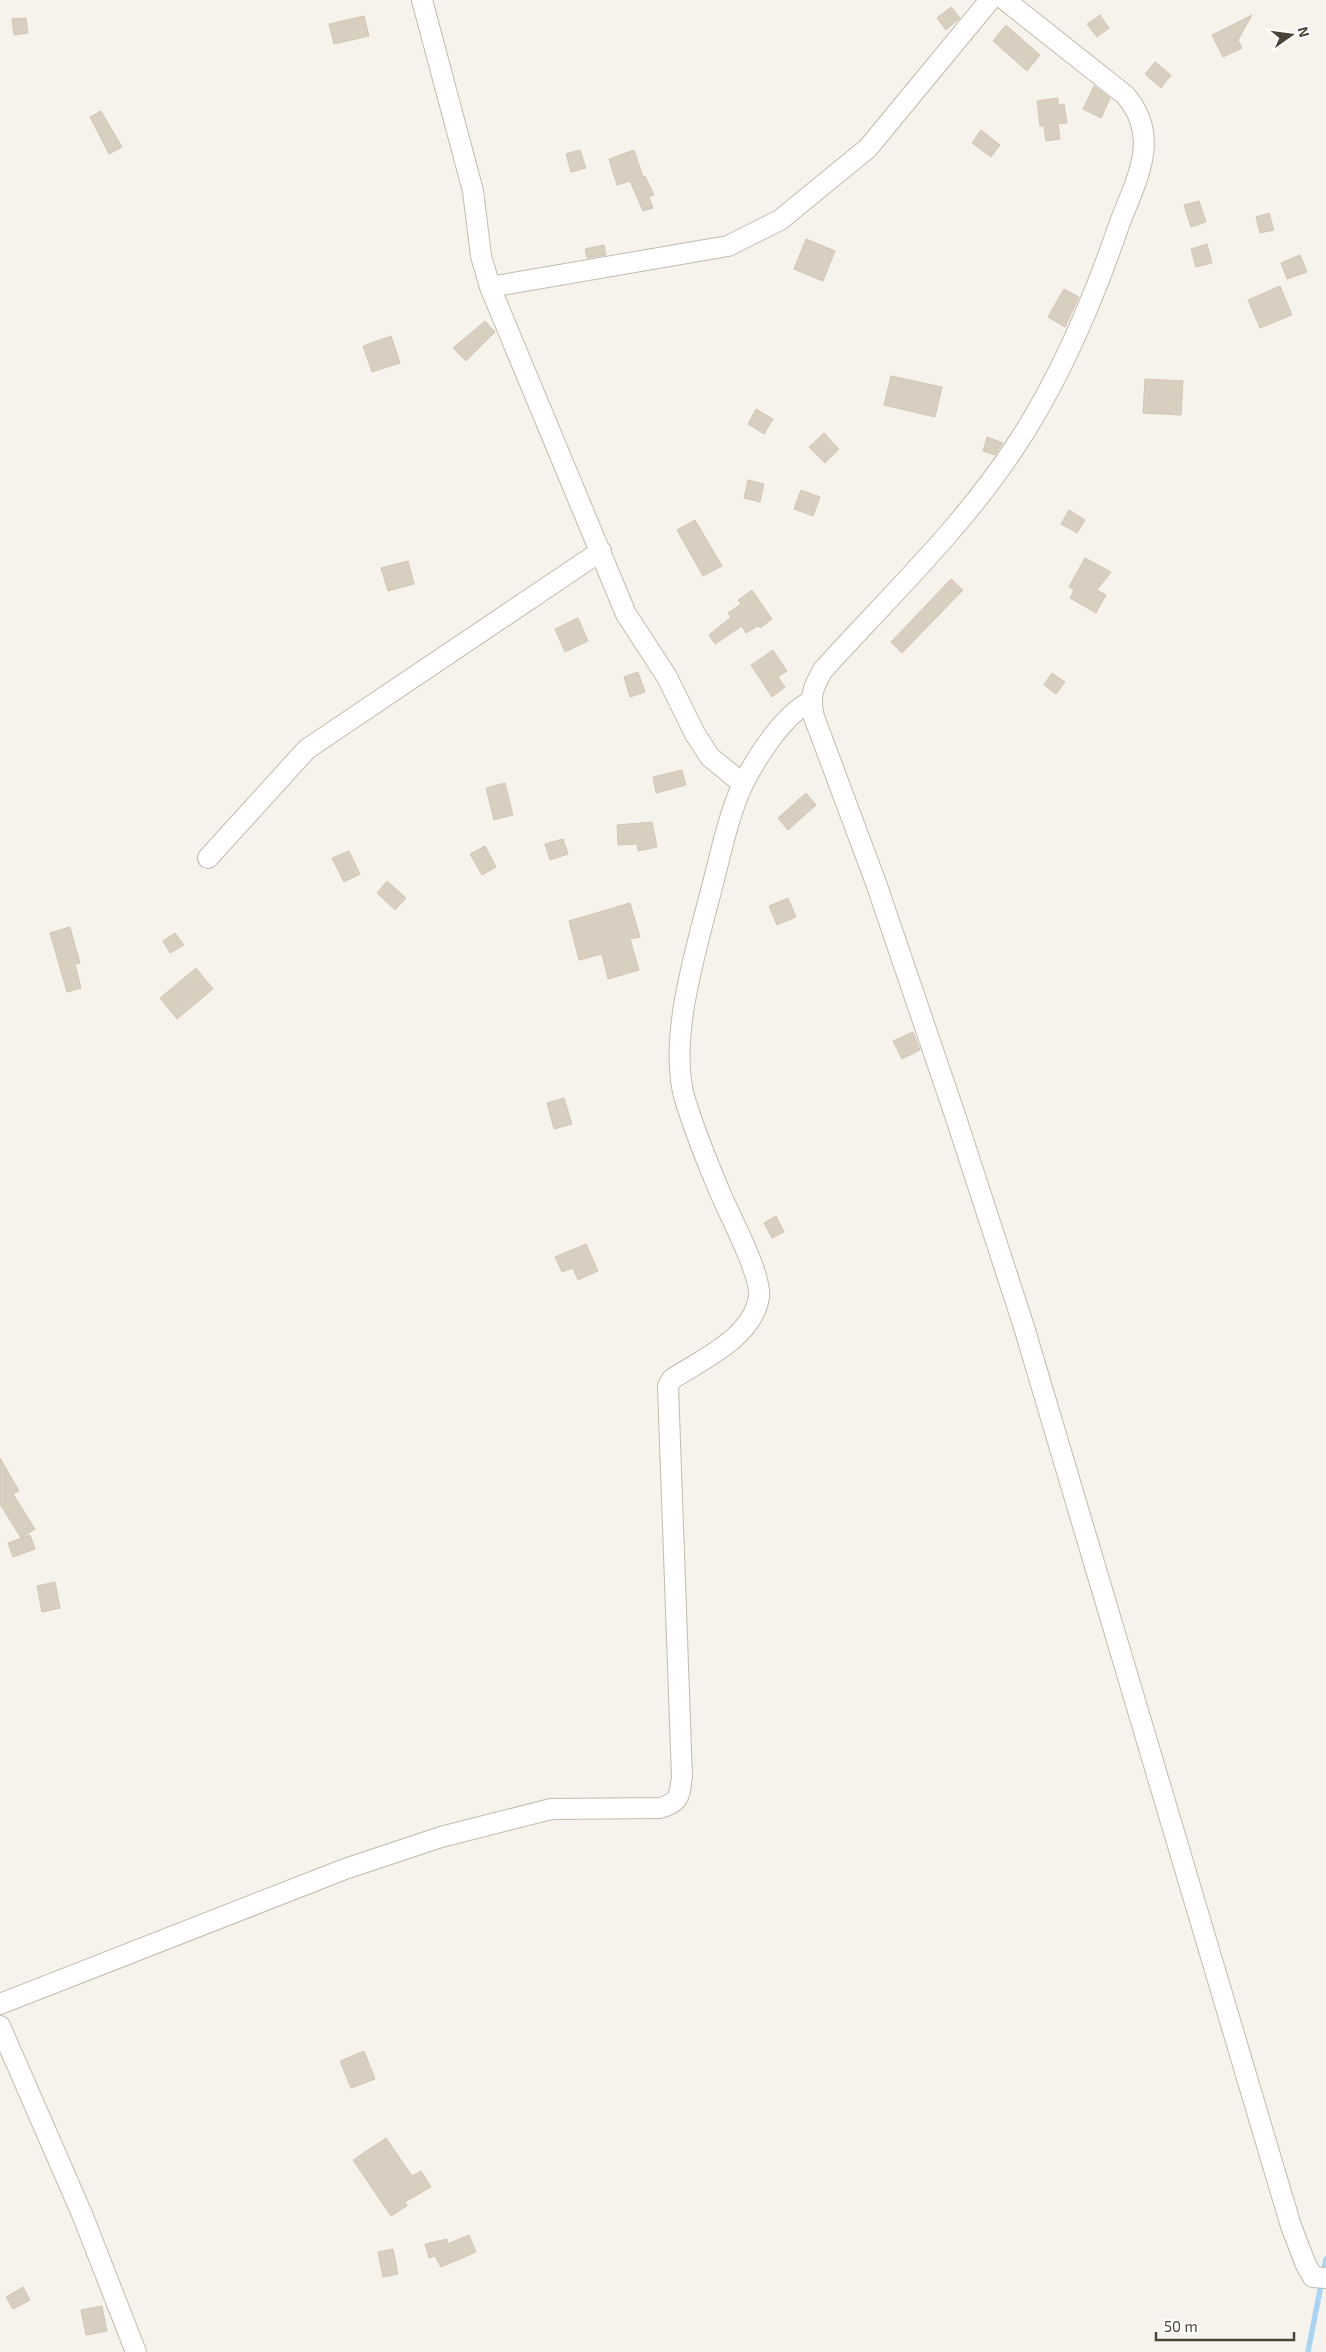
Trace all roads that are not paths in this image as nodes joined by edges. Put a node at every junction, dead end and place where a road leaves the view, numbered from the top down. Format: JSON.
{"nodes":[{"id":1,"x":422,"y":0,"type":"edge"},
{"id":2,"x":990,"y":0,"type":"edge"},
{"id":3,"x":1005,"y":0,"type":"edge"},
{"id":4,"x":490,"y":287,"type":"junction"},
{"id":5,"x":600,"y":551,"type":"junction"},
{"id":6,"x":810,"y":702,"type":"junction"},
{"id":7,"x":743,"y":784,"type":"junction"},
{"id":8,"x":208,"y":858,"type":"dead end"},
{"id":9,"x":0,"y":2004,"type":"edge"},
{"id":10,"x":0,"y":2026,"type":"edge"},
{"id":11,"x":1320,"y":2278,"type":"edge"},
{"id":12,"x":136,"y":2352,"type":"edge"}],
"edges":[{"from":1,"to":4,"type":"street"},
{"from":2,"to":4,"type":"street"},
{"from":3,"to":6,"type":"street"},
{"from":4,"to":5,"type":"street"},
{"from":5,"to":7,"type":"street"},
{"from":5,"to":8,"type":"street"},
{"from":6,"to":7,"type":"street"},
{"from":6,"to":11,"type":"street"},
{"from":7,"to":9,"type":"street"},
{"from":10,"to":12,"type":"street"}]}
